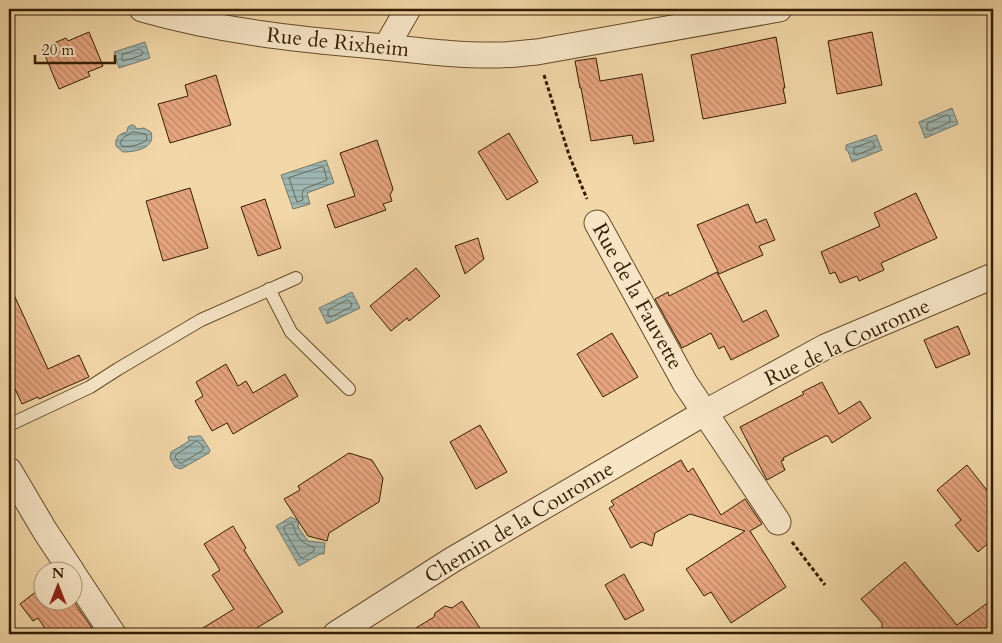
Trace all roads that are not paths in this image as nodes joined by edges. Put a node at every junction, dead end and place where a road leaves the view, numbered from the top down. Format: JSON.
{"nodes":[{"id":1,"x":142,"y":9,"type":"edge"},
{"id":2,"x":408,"y":9,"type":"edge"},
{"id":3,"x":779,"y":9,"type":"edge"},
{"id":4,"x":386,"y":47,"type":"junction"},
{"id":5,"x":597,"y":223,"type":"road end"},
{"id":6,"x":993,"y":276,"type":"edge"},
{"id":7,"x":296,"y":278,"type":"dead end"},
{"id":8,"x":270,"y":289,"type":"junction"},
{"id":9,"x":349,"y":390,"type":"dead end"},
{"id":10,"x":704,"y":412,"type":"junction"},
{"id":11,"x":9,"y":425,"type":"edge"},
{"id":12,"x":9,"y":470,"type":"edge"},
{"id":13,"x":778,"y":522,"type":"road end"},
{"id":14,"x":64,"y":560,"type":"edge"},
{"id":15,"x":82,"y":587,"type":"edge"},
{"id":16,"x":113,"y":634,"type":"edge"},
{"id":17,"x":336,"y":634,"type":"edge"}],
"edges":[{"from":1,"to":4,"type":"street","name":"Rue de Rixheim"},
{"from":2,"to":4,"type":"street"},
{"from":3,"to":4,"type":"street","name":"Rue de Rixheim"},
{"from":5,"to":10,"type":"street","name":"Rue de la Fauvette"},
{"from":6,"to":10,"type":"street","name":"Rue de la Couronne"},
{"from":7,"to":8,"type":"lane"},
{"from":8,"to":9,"type":"lane"},
{"from":8,"to":11,"type":"lane"},
{"from":10,"to":13,"type":"street","name":"Rue de la Fauvette"},
{"from":10,"to":17,"type":"street","name":"Chemin de la Couronne"},
{"from":12,"to":14,"type":"street"},
{"from":15,"to":16,"type":"street"}]}
